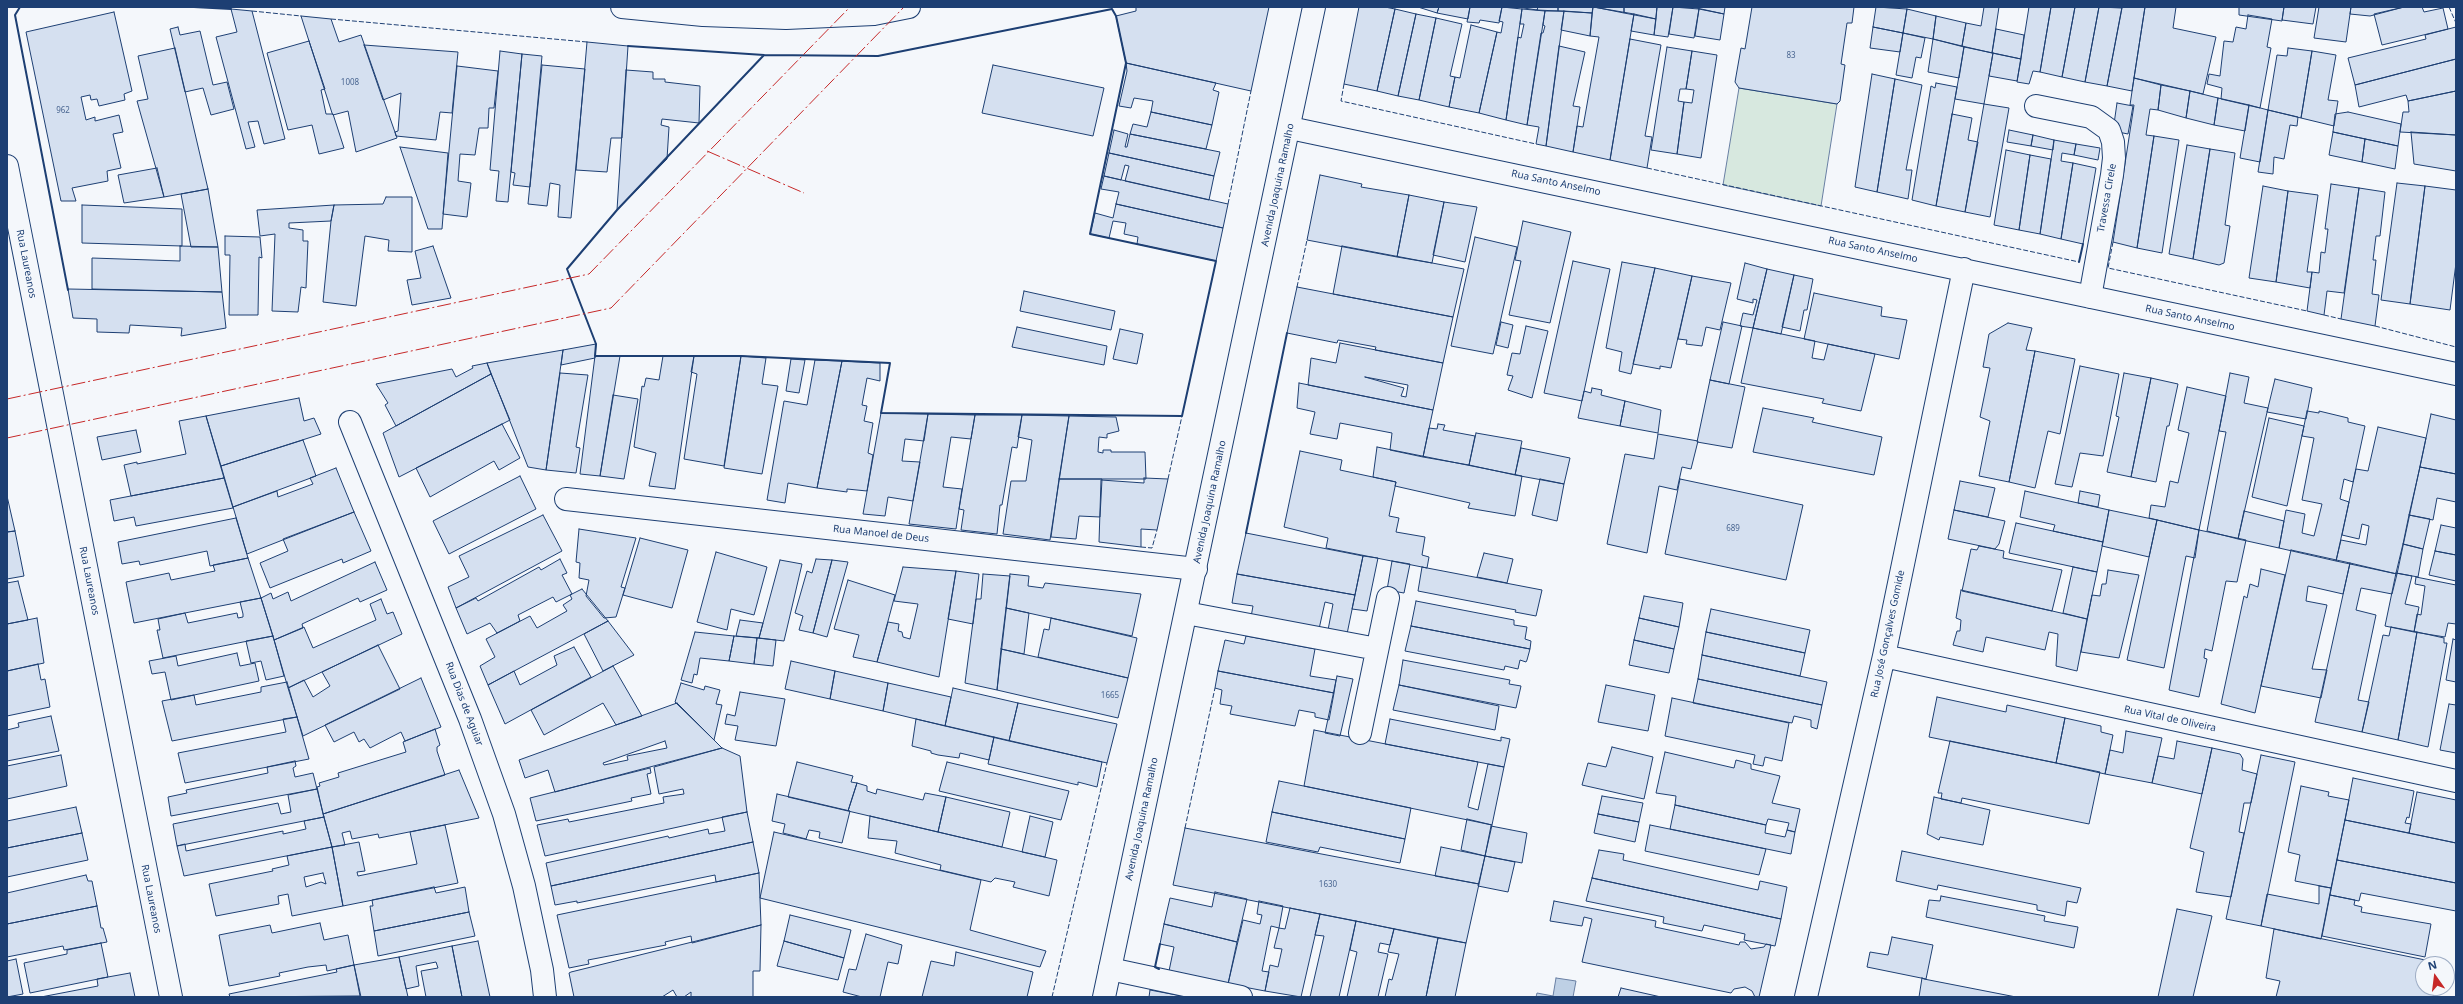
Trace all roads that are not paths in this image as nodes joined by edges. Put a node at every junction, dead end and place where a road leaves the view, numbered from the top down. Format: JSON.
{"nodes":[{"id":1,"x":622,"y":7,"type":"edge"},
{"id":2,"x":909,"y":7,"type":"edge"},
{"id":3,"x":1314,"y":7,"type":"edge"},
{"id":4,"x":2036,"y":106,"type":"dead end"},
{"id":5,"x":1290,"y":128,"type":"junction"},
{"id":6,"x":7,"y":166,"type":"edge"},
{"id":7,"x":1964,"y":269,"type":"junction"},
{"id":8,"x":2090,"y":297,"type":"junction"},
{"id":9,"x":2456,"y":374,"type":"edge"},
{"id":10,"x":350,"y":422,"type":"dead end"},
{"id":11,"x":566,"y":499,"type":"dead end"},
{"id":12,"x":1196,"y":569,"type":"junction"},
{"id":13,"x":1388,"y":598,"type":"dead end"},
{"id":14,"x":1186,"y":613,"type":"junction"},
{"id":15,"x":1377,"y":649,"type":"junction"},
{"id":16,"x":1884,"y":656,"type":"junction"},
{"id":17,"x":1360,"y":733,"type":"dead end"},
{"id":18,"x":2456,"y":782,"type":"edge"},
{"id":19,"x":1110,"y":969,"type":"junction"},
{"id":20,"x":170,"y":997,"type":"edge"},
{"id":21,"x":545,"y":997,"type":"edge"},
{"id":22,"x":1104,"y":997,"type":"edge"},
{"id":23,"x":1240,"y":997,"type":"edge"},
{"id":24,"x":1806,"y":997,"type":"edge"}],
"edges":[{"from":1,"to":2,"type":"street"},
{"from":3,"to":5,"type":"street","name":"Avenida Joaquina Ramalho"},
{"from":4,"to":8,"type":"street","name":"Travessa Cirele"},
{"from":5,"to":7,"type":"street","name":"Rua Santo Anselmo"},
{"from":5,"to":12,"type":"street","name":"Avenida Joaquina Ramalho"},
{"from":6,"to":20,"type":"street","name":"Rua Laureanos"},
{"from":7,"to":8,"type":"street","name":"Rua Santo Anselmo"},
{"from":7,"to":16,"type":"street","name":"Rua José Gonçalves Gomide"},
{"from":8,"to":9,"type":"street","name":"Rua Santo Anselmo"},
{"from":10,"to":21,"type":"street","name":"Rua Dias de Aguiar"},
{"from":11,"to":12,"type":"street","name":"Rua Manoel de Deus"},
{"from":12,"to":14,"type":"street","name":"Avenida Joaquina Ramalho"},
{"from":13,"to":15,"type":"street"},
{"from":14,"to":15,"type":"street"},
{"from":14,"to":19,"type":"street","name":"Avenida Joaquina Ramalho"},
{"from":15,"to":17,"type":"street"},
{"from":16,"to":18,"type":"street","name":"Rua Vital de Oliveira"},
{"from":16,"to":24,"type":"street","name":"Rua José Gonçalves Gomide"},
{"from":19,"to":22,"type":"street","name":"Avenida Joaquina Ramalho"},
{"from":19,"to":23,"type":"street"}]}
